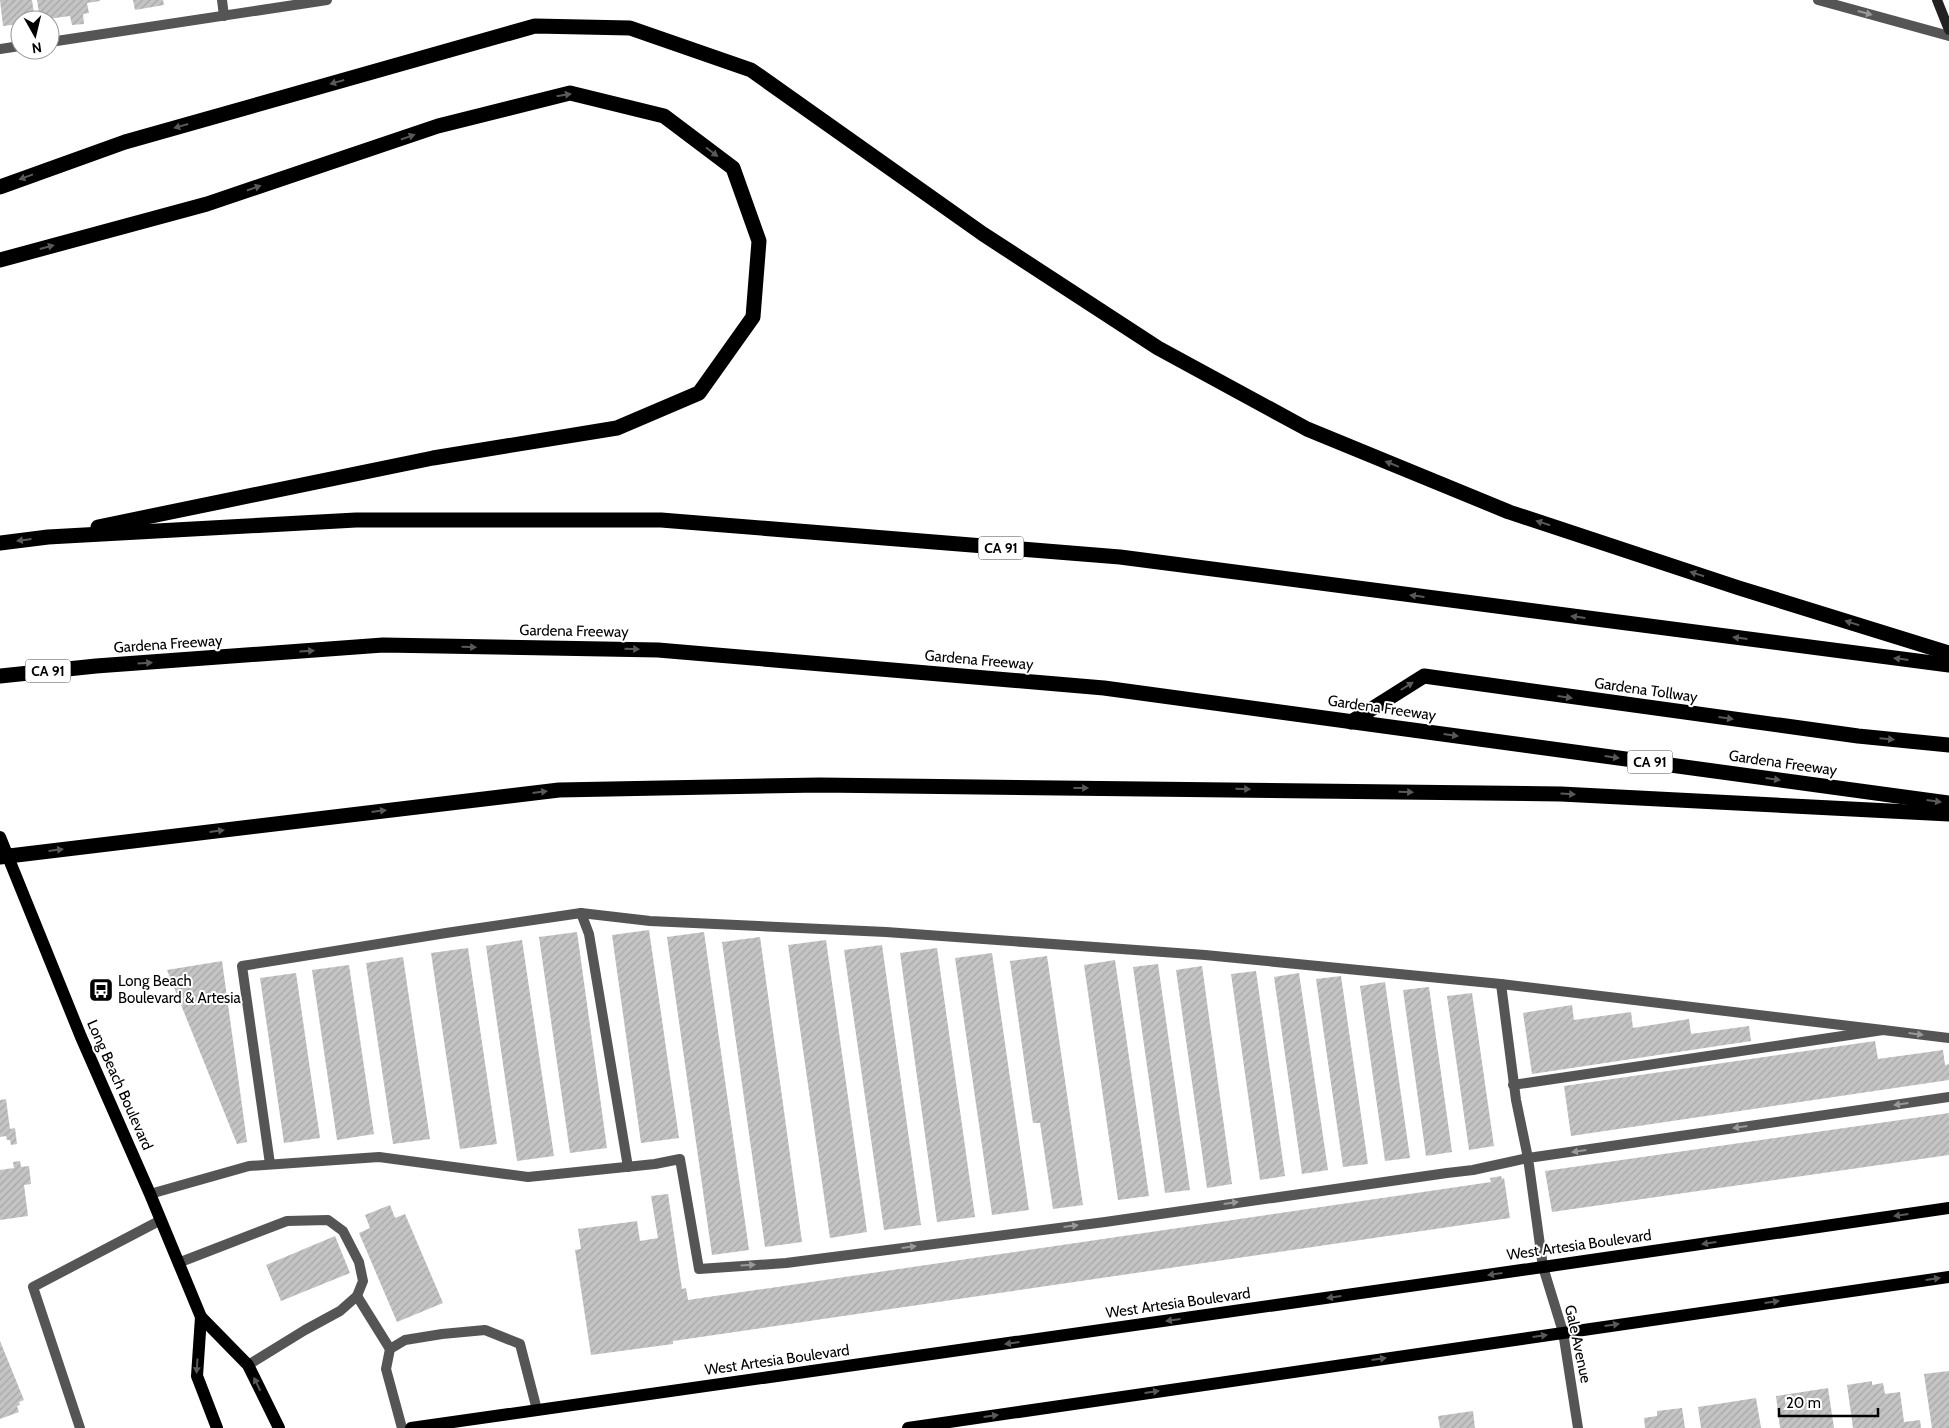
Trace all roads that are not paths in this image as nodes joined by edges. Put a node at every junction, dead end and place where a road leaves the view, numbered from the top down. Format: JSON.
{"nodes":[{"id":1,"x":222,"y":0,"type":"edge"},
{"id":2,"x":327,"y":0,"type":"edge"},
{"id":3,"x":1818,"y":0,"type":"edge"},
{"id":4,"x":1937,"y":0,"type":"edge"},
{"id":5,"x":224,"y":16,"type":"junction"},
{"id":6,"x":1949,"y":30,"type":"edge"},
{"id":7,"x":1949,"y":36,"type":"edge"},
{"id":8,"x":60,"y":41,"type":"edge"},
{"id":9,"x":0,"y":187,"type":"edge"},
{"id":10,"x":0,"y":260,"type":"edge"},
{"id":11,"x":48,"y":537,"type":"junction"},
{"id":12,"x":0,"y":543,"type":"edge"},
{"id":13,"x":1949,"y":652,"type":"edge"},
{"id":14,"x":1949,"y":665,"type":"edge"},
{"id":15,"x":0,"y":676,"type":"edge"},
{"id":16,"x":1351,"y":722,"type":"junction"},
{"id":17,"x":1949,"y":745,"type":"edge"},
{"id":18,"x":1949,"y":803,"type":"edge"},
{"id":19,"x":1949,"y":814,"type":"edge"},
{"id":20,"x":0,"y":837,"type":"edge"},
{"id":21,"x":4,"y":856,"type":"edge"},
{"id":22,"x":581,"y":913,"type":"junction"},
{"id":23,"x":1501,"y":984,"type":"junction"},
{"id":24,"x":1882,"y":1030,"type":"junction"},
{"id":25,"x":1949,"y":1038,"type":"edge"},
{"id":26,"x":1514,"y":1085,"type":"junction"},
{"id":27,"x":1949,"y":1097,"type":"edge"},
{"id":28,"x":1528,"y":1158,"type":"junction"},
{"id":29,"x":270,"y":1164,"type":"junction"},
{"id":30,"x":628,"y":1167,"type":"junction"},
{"id":31,"x":150,"y":1194,"type":"junction"},
{"id":32,"x":1949,"y":1208,"type":"edge"},
{"id":33,"x":161,"y":1220,"type":"junction"},
{"id":34,"x":178,"y":1263,"type":"junction"},
{"id":35,"x":1543,"y":1267,"type":"junction"},
{"id":36,"x":1949,"y":1277,"type":"edge"},
{"id":37,"x":357,"y":1296,"type":"junction"},
{"id":38,"x":201,"y":1317,"type":"junction"},
{"id":39,"x":1563,"y":1332,"type":"junction"},
{"id":40,"x":390,"y":1349,"type":"junction"},
{"id":41,"x":248,"y":1365,"type":"junction"},
{"id":42,"x":537,"y":1410,"type":"junction"},
{"id":43,"x":80,"y":1428,"type":"edge"},
{"id":44,"x":217,"y":1428,"type":"edge"},
{"id":45,"x":279,"y":1428,"type":"edge"},
{"id":46,"x":402,"y":1428,"type":"edge"},
{"id":47,"x":411,"y":1428,"type":"edge"},
{"id":48,"x":908,"y":1428,"type":"edge"},
{"id":49,"x":1578,"y":1428,"type":"edge"}],
"edges":[{"from":1,"to":5,"type":"street"},
{"from":2,"to":5,"type":"street"},
{"from":3,"to":7,"type":"street","one_way":true},
{"from":4,"to":6,"type":"street"},
{"from":5,"to":8,"type":"street"},
{"from":13,"to":9,"type":"highway","one_way":true},
{"from":10,"to":11,"type":"highway","one_way":true},
{"from":11,"to":12,"type":"highway","number":"CA 91","one_way":true},
{"from":14,"to":11,"type":"highway","number":"CA 91","one_way":true},
{"from":15,"to":16,"type":"highway","name":"Gardena Freeway","number":"CA 91","one_way":true},
{"from":16,"to":17,"type":"highway","name":"Gardena Tollway","one_way":true},
{"from":16,"to":18,"type":"highway","name":"Gardena Freeway","number":"CA 91","one_way":true},
{"from":21,"to":19,"type":"highway","one_way":true},
{"from":20,"to":21,"type":"main road","name":"Long Beach Boulevard"},
{"from":21,"to":31,"type":"main road","name":"Long Beach Boulevard"},
{"from":22,"to":23,"type":"street"},
{"from":22,"to":29,"type":"street"},
{"from":22,"to":30,"type":"street"},
{"from":23,"to":24,"type":"street"},
{"from":23,"to":26,"type":"street","name":"Gale Avenue"},
{"from":24,"to":25,"type":"street","one_way":true},
{"from":24,"to":26,"type":"street"},
{"from":26,"to":28,"type":"street","name":"Gale Avenue"},
{"from":27,"to":28,"type":"street","one_way":true},
{"from":30,"to":28,"type":"street","one_way":true},
{"from":28,"to":35,"type":"street","name":"Gale Avenue"},
{"from":29,"to":30,"type":"street"},
{"from":29,"to":31,"type":"street"},
{"from":31,"to":33,"type":"main road","name":"Long Beach Boulevard"},
{"from":32,"to":35,"type":"main road","name":"West Artesia Boulevard","one_way":true},
{"from":33,"to":34,"type":"main road","name":"Long Beach Boulevard"},
{"from":33,"to":43,"type":"street"},
{"from":34,"to":37,"type":"street"},
{"from":34,"to":38,"type":"main road","name":"Long Beach Boulevard"},
{"from":35,"to":39,"type":"street","name":"Gale Avenue"},
{"from":35,"to":42,"type":"main road","name":"West Artesia Boulevard","one_way":true},
{"from":39,"to":36,"type":"main road","one_way":true},
{"from":37,"to":40,"type":"street"},
{"from":37,"to":41,"type":"street"},
{"from":38,"to":41,"type":"main road","name":"Long Beach Boulevard"},
{"from":38,"to":44,"type":"main road","name":"Long Beach Boulevard","one_way":true},
{"from":48,"to":39,"type":"main road","one_way":true},
{"from":39,"to":49,"type":"street","name":"Gale Avenue"},
{"from":40,"to":42,"type":"street"},
{"from":40,"to":46,"type":"street"},
{"from":45,"to":41,"type":"main road","name":"Long Beach Boulevard","one_way":true},
{"from":42,"to":47,"type":"main road","name":"West Artesia Boulevard"}]}
